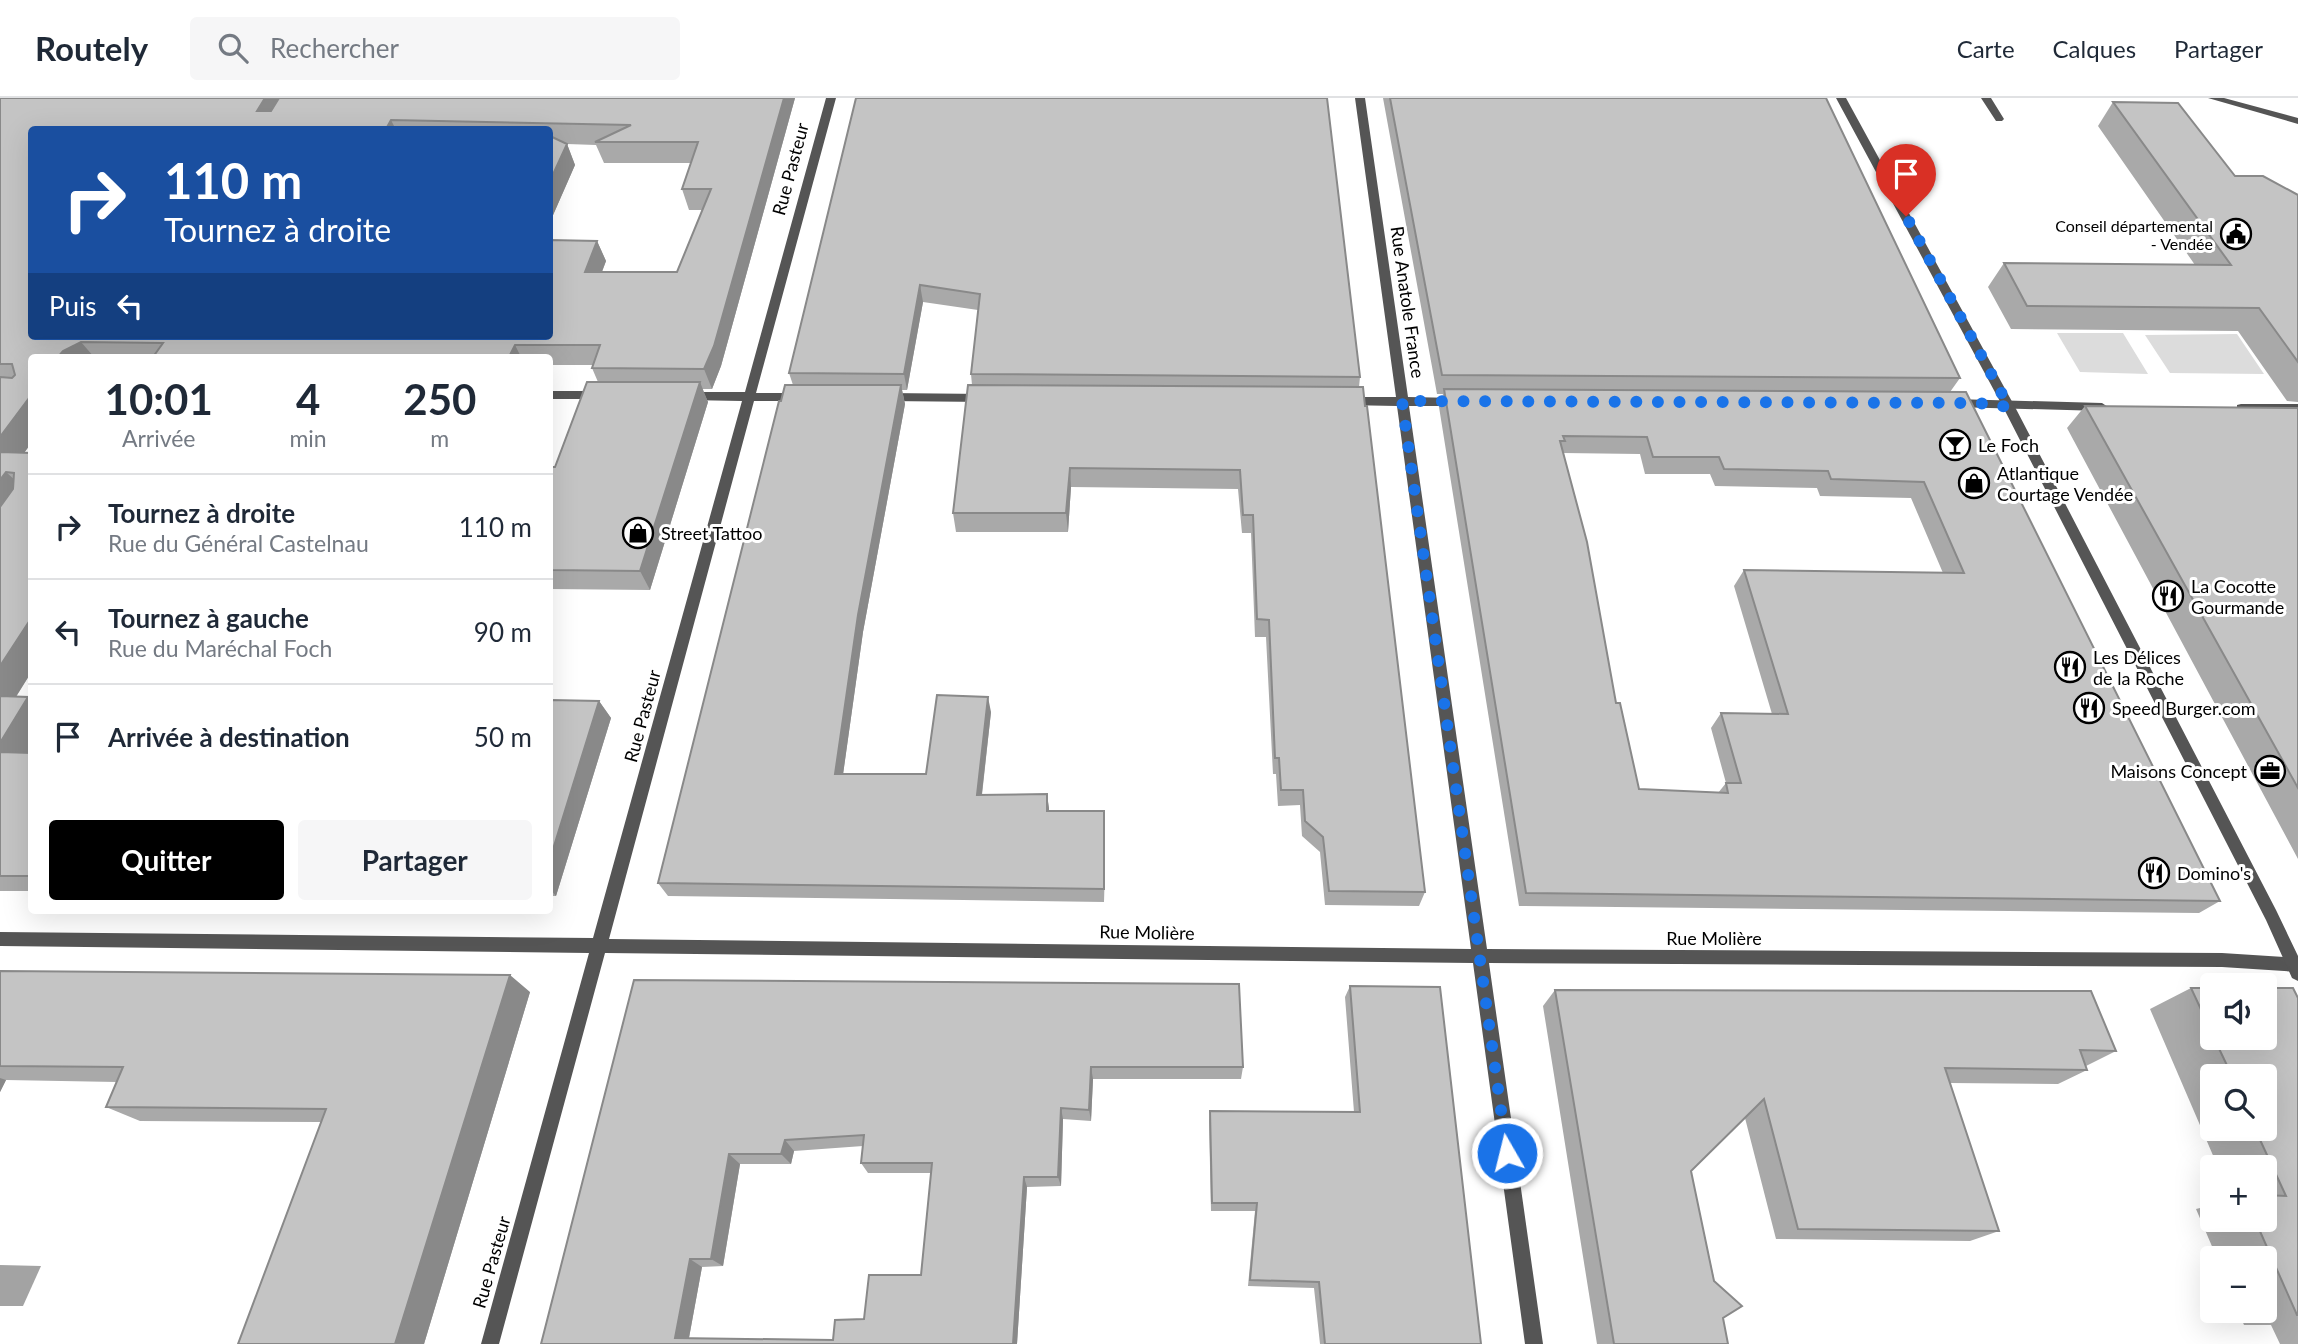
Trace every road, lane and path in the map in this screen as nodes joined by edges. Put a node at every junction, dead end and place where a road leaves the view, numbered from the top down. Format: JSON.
{"nodes":[{"id":1,"x":831,"y":98,"type":"edge"},
{"id":2,"x":1360,"y":98,"type":"edge"},
{"id":3,"x":1986,"y":98,"type":"edge"},
{"id":4,"x":2213,"y":98,"type":"edge"},
{"id":5,"x":1843,"y":99,"type":"edge"},
{"id":6,"x":1999,"y":118,"type":"dead end"},
{"id":7,"x":2298,"y":121,"type":"edge"},
{"id":8,"x":553,"y":395,"type":"edge"},
{"id":9,"x":617,"y":395,"type":"edge"},
{"id":10,"x":670,"y":396,"type":"edge"},
{"id":11,"x":751,"y":396,"type":"junction"},
{"id":12,"x":820,"y":397,"type":"edge"},
{"id":13,"x":876,"y":397,"type":"edge"},
{"id":14,"x":1000,"y":398,"type":"edge"},
{"id":15,"x":1333,"y":401,"type":"edge"},
{"id":16,"x":1402,"y":401,"type":"junction"},
{"id":17,"x":1471,"y":402,"type":"edge"},
{"id":18,"x":1938,"y":403,"type":"edge"},
{"id":19,"x":2009,"y":407,"type":"junction"},
{"id":20,"x":2119,"y":407,"type":"edge"},
{"id":21,"x":2229,"y":408,"type":"edge"},
{"id":22,"x":2298,"y":408,"type":"edge"},
{"id":23,"x":0,"y":939,"type":"edge"},
{"id":24,"x":601,"y":945,"type":"junction"},
{"id":25,"x":1479,"y":956,"type":"junction"},
{"id":26,"x":2297,"y":968,"type":"edge"},
{"id":27,"x":490,"y":1344,"type":"edge"},
{"id":28,"x":1534,"y":1344,"type":"edge"}],
"edges":[{"from":1,"to":11,"type":"street","name":"Rue Pasteur"},
{"from":2,"to":16,"type":"street","name":"Rue Anatole France"},
{"from":3,"to":6,"type":"street"},
{"from":4,"to":7,"type":"street"},
{"from":5,"to":19,"type":"street"},
{"from":8,"to":9,"type":"street"},
{"from":10,"to":11,"type":"street"},
{"from":11,"to":12,"type":"street"},
{"from":11,"to":24,"type":"street","name":"Rue Pasteur"},
{"from":13,"to":14,"type":"street"},
{"from":15,"to":16,"type":"street"},
{"from":16,"to":17,"type":"street"},
{"from":16,"to":25,"type":"street","name":"Rue Anatole France"},
{"from":18,"to":19,"type":"street"},
{"from":19,"to":20,"type":"street"},
{"from":19,"to":26,"type":"street"},
{"from":21,"to":22,"type":"street"},
{"from":23,"to":24,"type":"street","name":"Rue Molière"},
{"from":24,"to":25,"type":"street","name":"Rue Molière"},
{"from":24,"to":27,"type":"street","name":"Rue Pasteur"},
{"from":25,"to":26,"type":"street","name":"Rue Molière"},
{"from":25,"to":28,"type":"street","name":"Rue Anatole France"}]}
